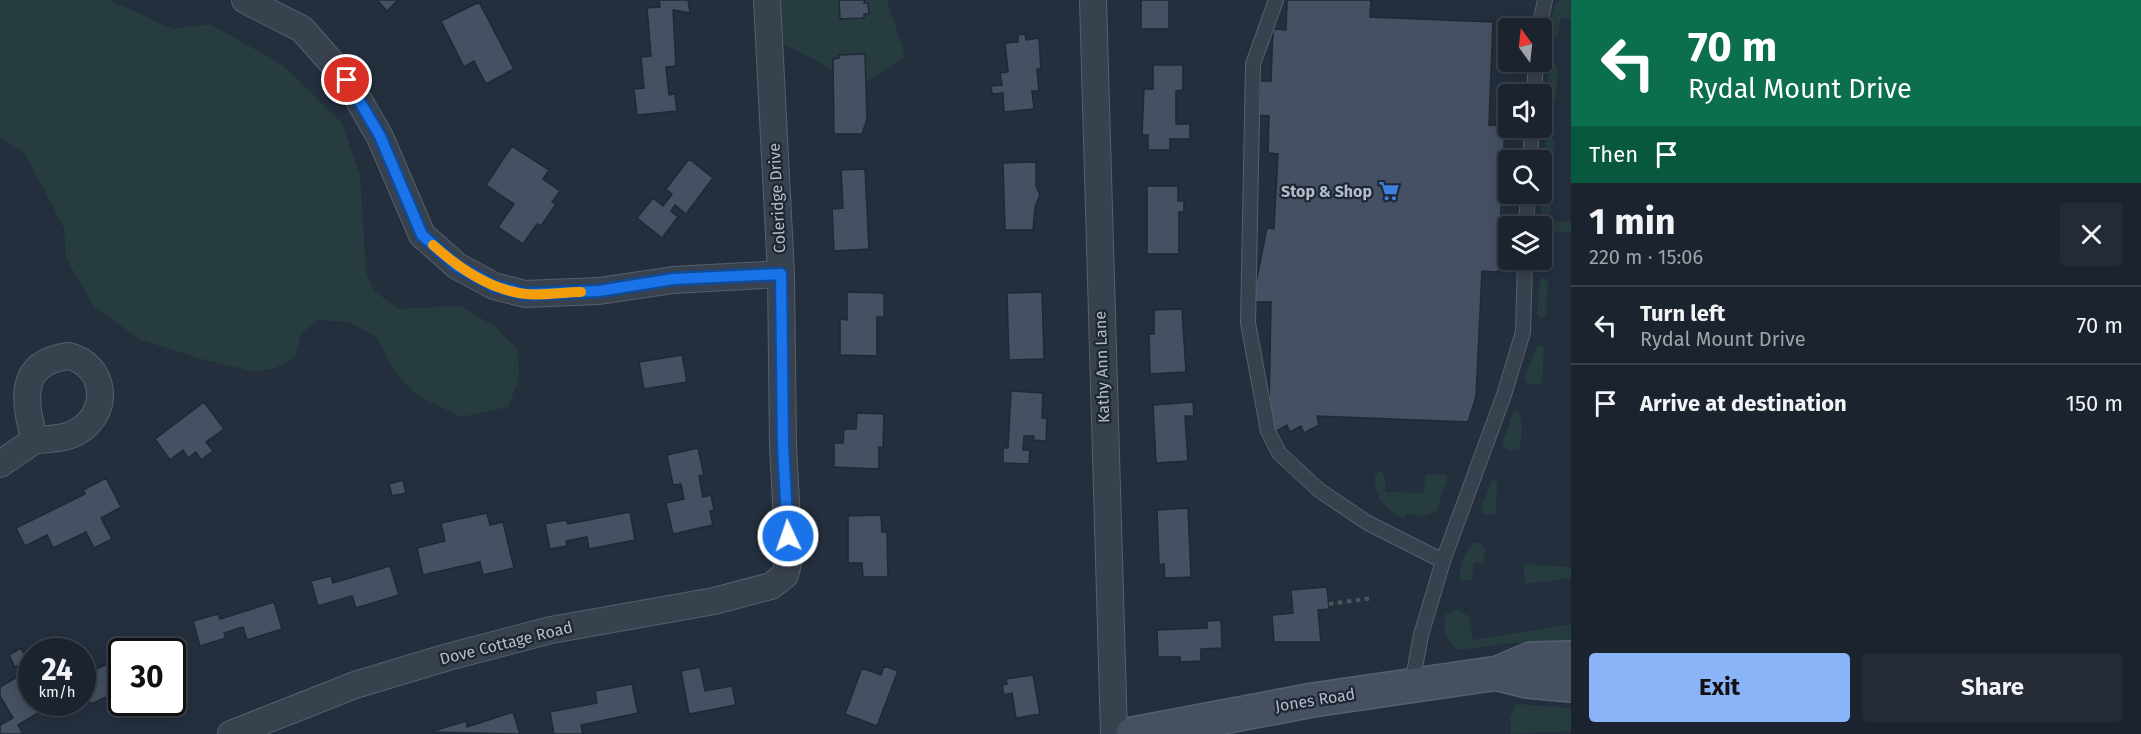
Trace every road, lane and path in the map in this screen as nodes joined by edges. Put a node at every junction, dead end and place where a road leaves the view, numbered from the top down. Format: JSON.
{"nodes":[{"id":1,"x":244,"y":0,"type":"edge"},
{"id":2,"x":767,"y":0,"type":"edge"},
{"id":3,"x":1093,"y":0,"type":"edge"},
{"id":4,"x":1276,"y":0,"type":"edge"},
{"id":5,"x":1545,"y":0,"type":"edge"},
{"id":6,"x":1541,"y":18,"type":"edge"},
{"id":7,"x":1525,"y":270,"type":"edge"},
{"id":8,"x":781,"y":274,"type":"junction"},
{"id":9,"x":35,"y":440,"type":"dead end"},
{"id":10,"x":0,"y":464,"type":"edge"},
{"id":11,"x":1443,"y":561,"type":"junction"},
{"id":12,"x":785,"y":575,"type":"joint"},
{"id":13,"x":1372,"y":598,"type":"dead end"},
{"id":14,"x":1329,"y":604,"type":"dead end"},
{"id":15,"x":1571,"y":658,"type":"edge"},
{"id":16,"x":1498,"y":673,"type":"junction"},
{"id":17,"x":1412,"y":685,"type":"junction"},
{"id":18,"x":1571,"y":686,"type":"edge"},
{"id":19,"x":1236,"y":724,"type":"edge"},
{"id":20,"x":231,"y":734,"type":"edge"},
{"id":21,"x":1114,"y":734,"type":"edge"},
{"id":22,"x":1133,"y":734,"type":"edge"}],
"edges":[{"from":1,"to":8,"type":"street"},
{"from":2,"to":8,"type":"street","name":"Coleridge Drive"},
{"from":3,"to":21,"type":"street","name":"Kathy Ann Lane"},
{"from":4,"to":11,"type":"lane"},
{"from":5,"to":6,"type":"lane"},
{"from":7,"to":11,"type":"lane"},
{"from":8,"to":12,"type":"street","name":"Coleridge Drive"},
{"from":9,"to":10,"type":"street"},
{"from":11,"to":17,"type":"lane"},
{"from":12,"to":20,"type":"street","name":"Dove Cottage Road"},
{"from":13,"to":14,"type":"path"},
{"from":15,"to":16,"type":"main road","name":"Jones Road"},
{"from":16,"to":17,"type":"main road","name":"Jones Road"},
{"from":16,"to":18,"type":"main road","name":"Jones Road"},
{"from":17,"to":19,"type":"main road","name":"Jones Road"},
{"from":19,"to":22,"type":"main road","name":"Jones Road"}]}
